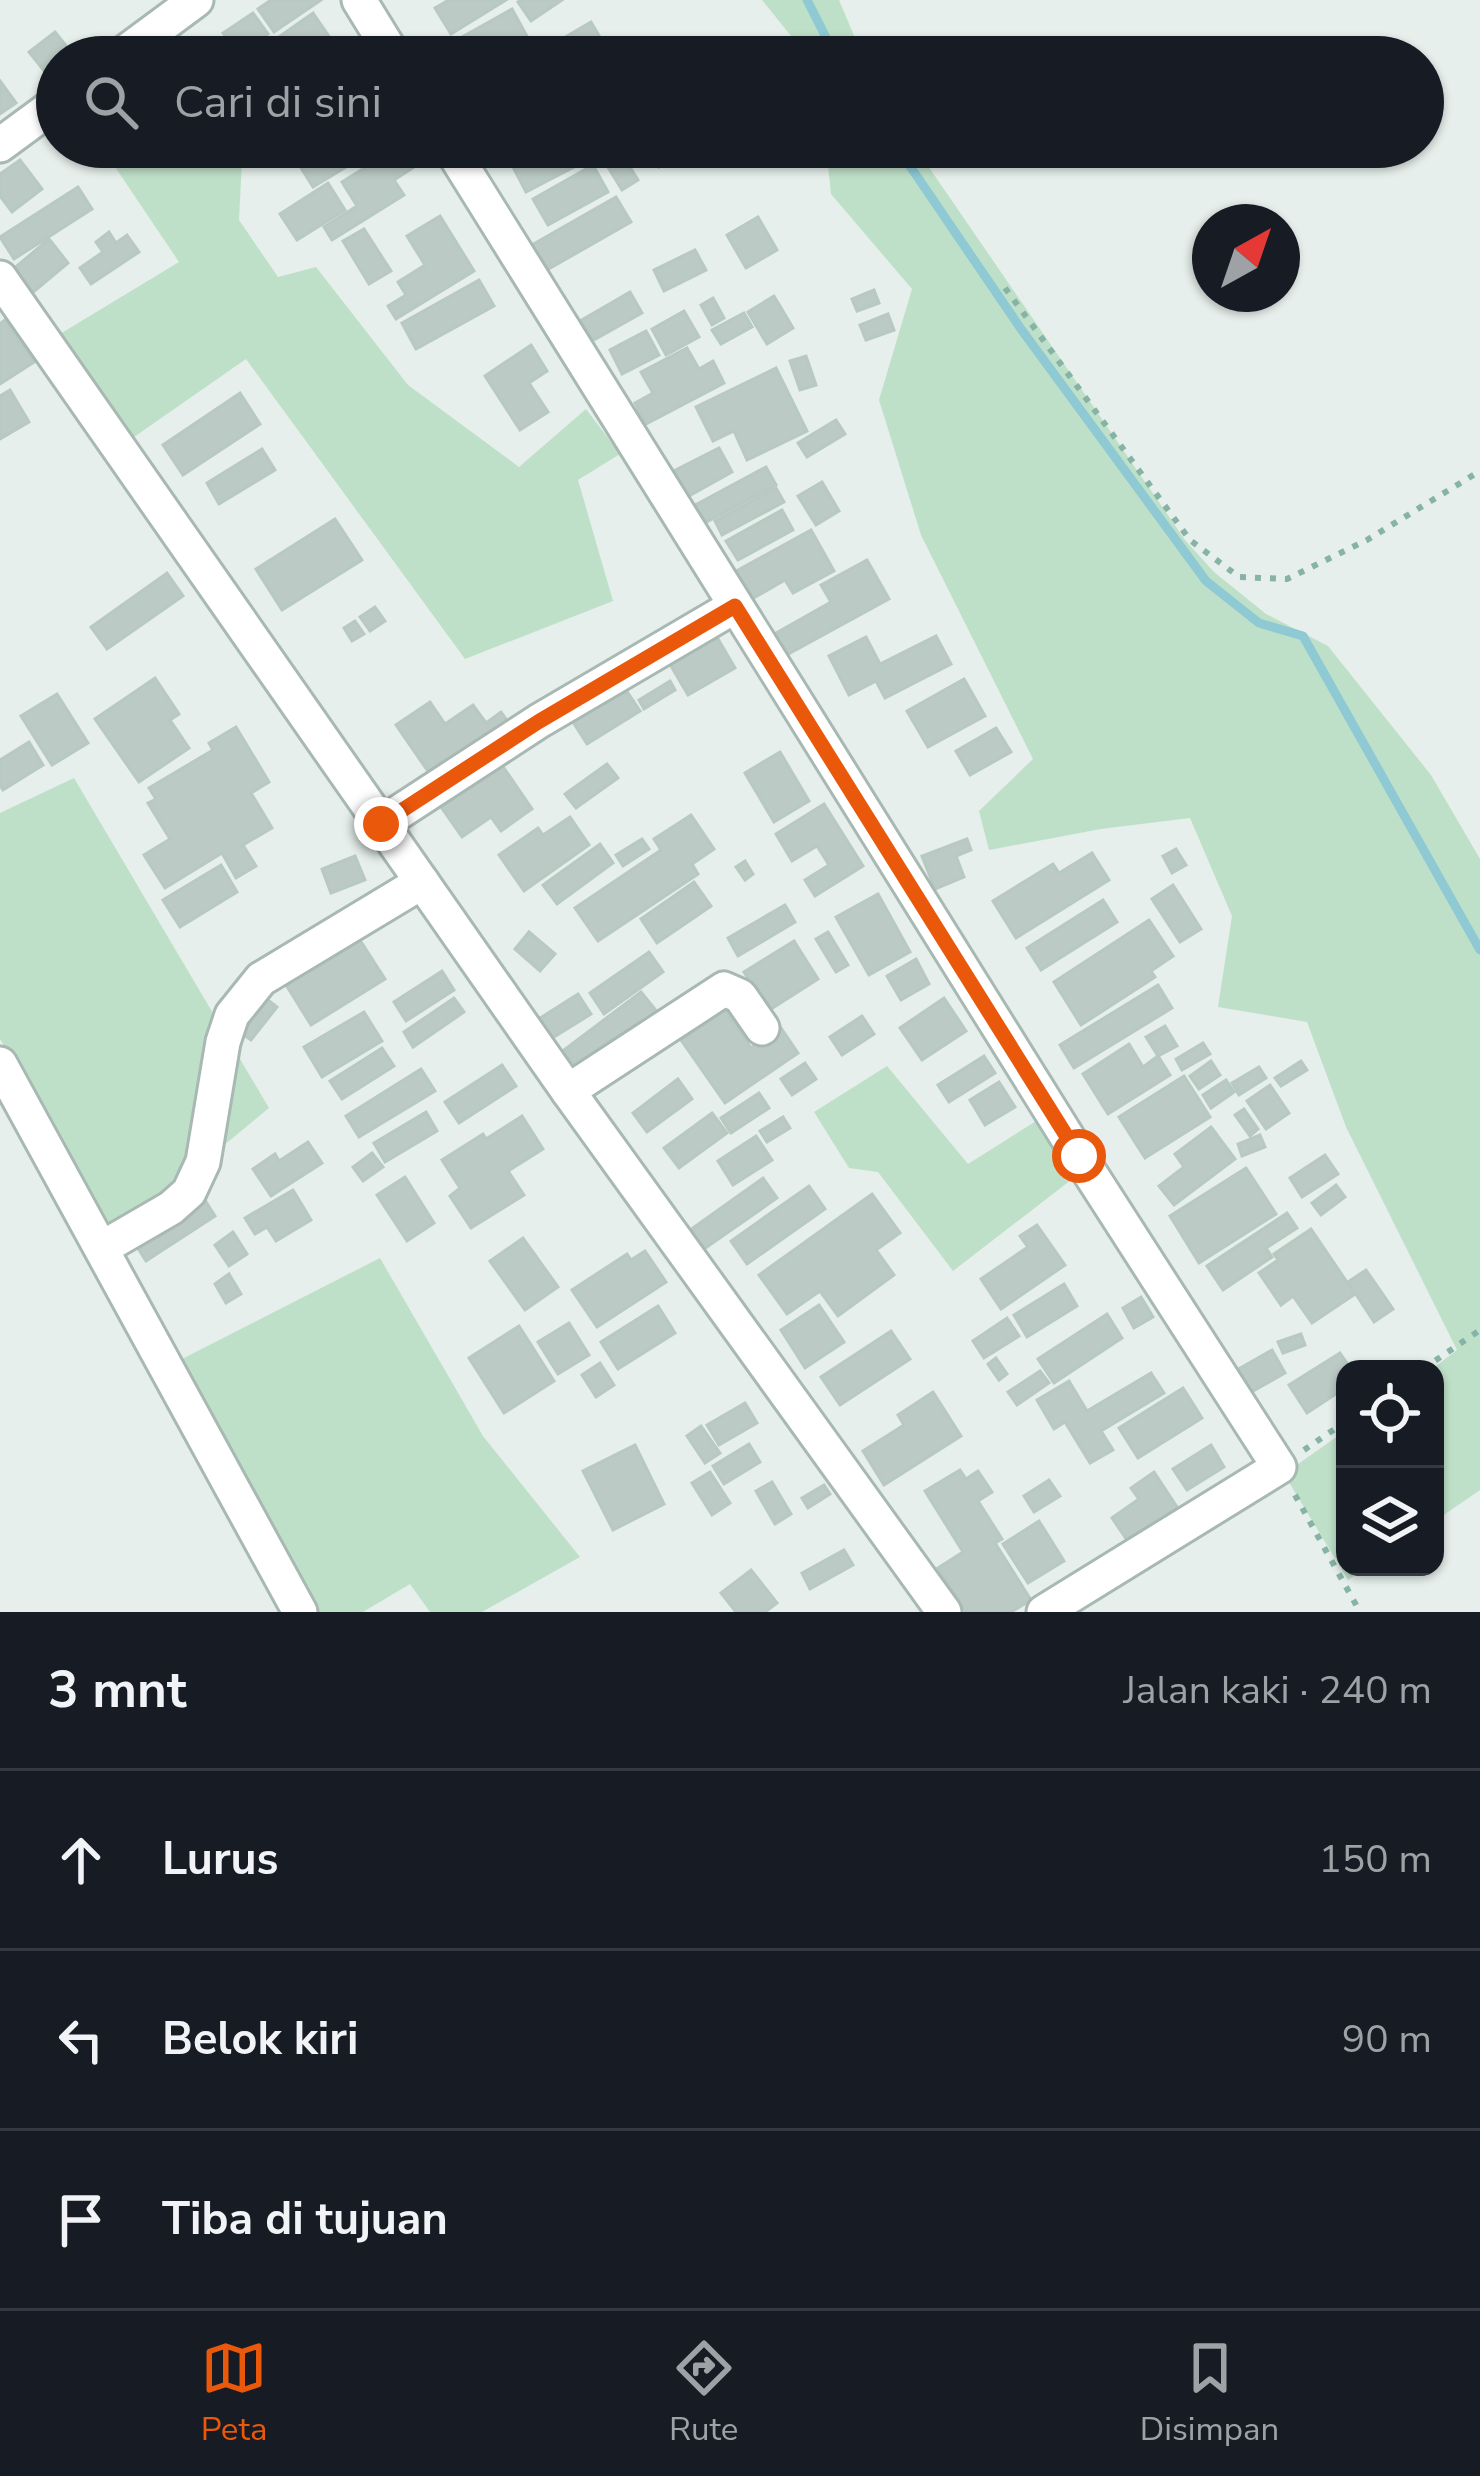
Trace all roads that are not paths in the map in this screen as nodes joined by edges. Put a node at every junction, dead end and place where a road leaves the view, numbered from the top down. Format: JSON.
{"nodes":[{"id":1,"x":196,"y":0,"type":"edge"},
{"id":2,"x":359,"y":0,"type":"edge"},
{"id":3,"x":147,"y":36,"type":"edge"},
{"id":4,"x":381,"y":36,"type":"edge"},
{"id":5,"x":36,"y":118,"type":"edge"},
{"id":6,"x":0,"y":145,"type":"edge"},
{"id":7,"x":463,"y":168,"type":"edge"},
{"id":8,"x":0,"y":278,"type":"edge"},
{"id":9,"x":735,"y":606,"type":"junction"},
{"id":10,"x":381,"y":824,"type":"junction"},
{"id":11,"x":422,"y":882,"type":"junction"},
{"id":12,"x":762,"y":1028,"type":"dead end"},
{"id":13,"x":0,"y":1064,"type":"edge"},
{"id":14,"x":568,"y":1091,"type":"junction"},
{"id":15,"x":102,"y":1248,"type":"junction"},
{"id":16,"x":300,"y":1612,"type":"edge"},
{"id":17,"x":944,"y":1612,"type":"edge"},
{"id":18,"x":1044,"y":1612,"type":"edge"}],
"edges":[{"from":1,"to":3,"type":"street"},
{"from":2,"to":4,"type":"street"},
{"from":5,"to":6,"type":"street"},
{"from":7,"to":9,"type":"street"},
{"from":8,"to":10,"type":"street"},
{"from":9,"to":10,"type":"street"},
{"from":9,"to":18,"type":"street"},
{"from":10,"to":11,"type":"street"},
{"from":11,"to":14,"type":"street"},
{"from":11,"to":15,"type":"street"},
{"from":12,"to":14,"type":"street"},
{"from":13,"to":15,"type":"street"},
{"from":14,"to":17,"type":"street"},
{"from":15,"to":16,"type":"street"}]}
